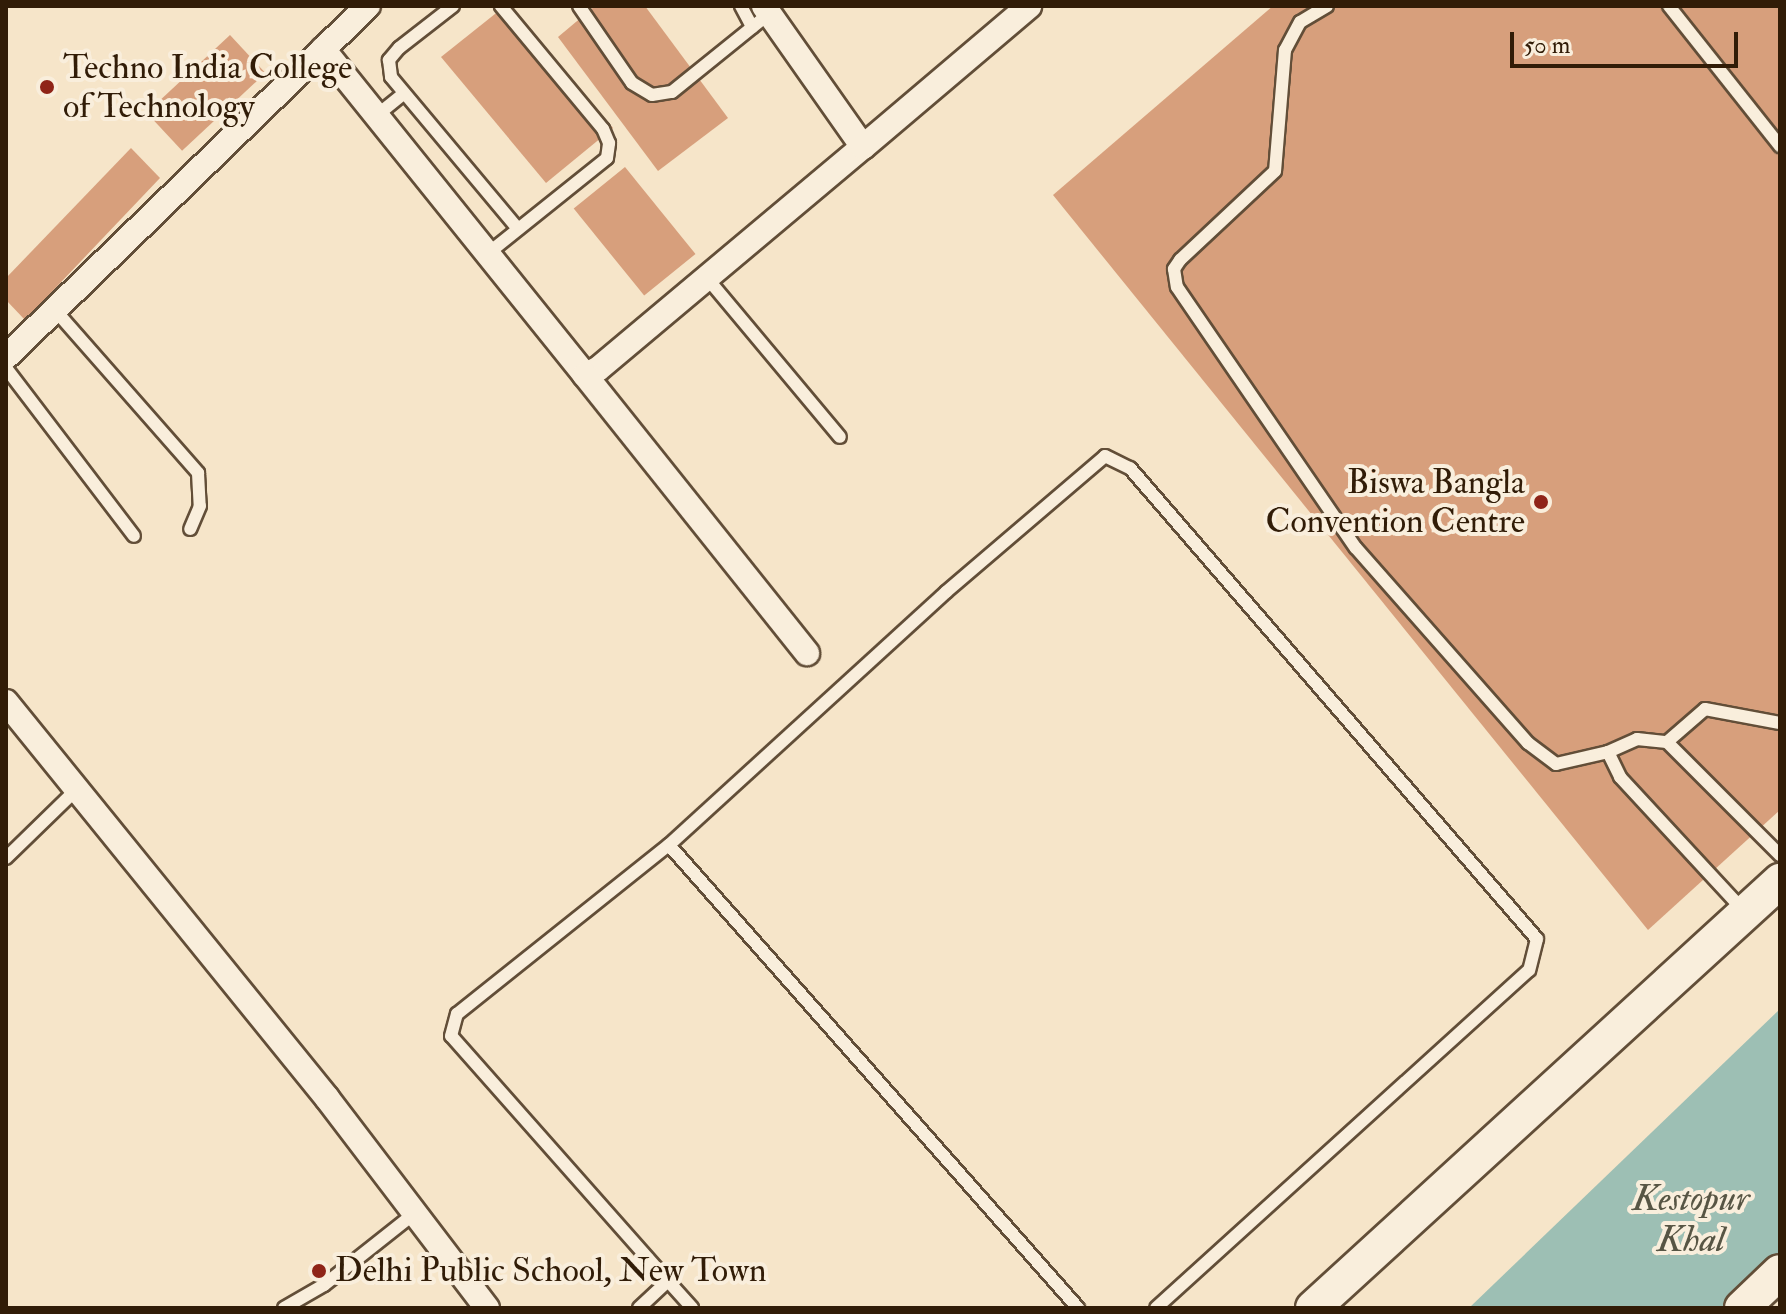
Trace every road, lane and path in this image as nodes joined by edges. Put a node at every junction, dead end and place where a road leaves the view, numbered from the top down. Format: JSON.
{"nodes":[{"id":1,"x":368,"y":6,"type":"edge"},
{"id":2,"x":453,"y":6,"type":"edge"},
{"id":3,"x":501,"y":6,"type":"edge"},
{"id":4,"x":579,"y":6,"type":"edge"},
{"id":5,"x":741,"y":6,"type":"edge"},
{"id":6,"x":1029,"y":6,"type":"edge"},
{"id":7,"x":1327,"y":6,"type":"edge"},
{"id":8,"x":1669,"y":6,"type":"edge"},
{"id":9,"x":762,"y":16,"type":"edge"},
{"id":10,"x":323,"y":49,"type":"junction"},
{"id":11,"x":404,"y":93,"type":"junction"},
{"id":12,"x":376,"y":116,"type":"junction"},
{"id":13,"x":1780,"y":146,"type":"edge"},
{"id":14,"x":863,"y":147,"type":"junction"},
{"id":15,"x":518,"y":229,"type":"junction"},
{"id":16,"x":486,"y":255,"type":"junction"},
{"id":17,"x":707,"y":278,"type":"junction"},
{"id":18,"x":55,"y":310,"type":"junction"},
{"id":19,"x":6,"y":357,"type":"edge"},
{"id":20,"x":6,"y":368,"type":"edge"},
{"id":21,"x":585,"y":375,"type":"junction"},
{"id":22,"x":840,"y":437,"type":"dead end"},
{"id":23,"x":190,"y":529,"type":"dead end"},
{"id":24,"x":134,"y":536,"type":"dead end"},
{"id":25,"x":807,"y":653,"type":"dead end"},
{"id":26,"x":6,"y":702,"type":"edge"},
{"id":27,"x":1780,"y":723,"type":"edge"},
{"id":28,"x":1667,"y":742,"type":"junction"},
{"id":29,"x":1608,"y":752,"type":"junction"},
{"id":30,"x":79,"y":787,"type":"junction"},
{"id":31,"x":669,"y":845,"type":"junction"},
{"id":32,"x":1780,"y":855,"type":"edge"},
{"id":33,"x":6,"y":858,"type":"edge"},
{"id":34,"x":1780,"y":881,"type":"edge"},
{"id":35,"x":1743,"y":910,"type":"junction"},
{"id":36,"x":415,"y":1213,"type":"junction"},
{"id":37,"x":1780,"y":1272,"type":"edge"},
{"id":38,"x":668,"y":1281,"type":"junction"},
{"id":39,"x":284,"y":1308,"type":"edge"},
{"id":40,"x":487,"y":1308,"type":"edge"},
{"id":41,"x":639,"y":1308,"type":"edge"},
{"id":42,"x":692,"y":1308,"type":"edge"},
{"id":43,"x":1078,"y":1308,"type":"edge"},
{"id":44,"x":1156,"y":1308,"type":"edge"},
{"id":45,"x":1313,"y":1308,"type":"edge"},
{"id":46,"x":1742,"y":1308,"type":"edge"}],
"edges":[{"from":1,"to":10,"type":"street"},
{"from":2,"to":11,"type":"lane"},
{"from":3,"to":15,"type":"lane"},
{"from":4,"to":9,"type":"lane"},
{"from":5,"to":9,"type":"lane"},
{"from":6,"to":14,"type":"street"},
{"from":7,"to":29,"type":"lane"},
{"from":8,"to":13,"type":"lane"},
{"from":9,"to":14,"type":"street"},
{"from":10,"to":12,"type":"street"},
{"from":10,"to":18,"type":"street"},
{"from":11,"to":12,"type":"lane"},
{"from":11,"to":15,"type":"lane"},
{"from":12,"to":16,"type":"street"},
{"from":14,"to":17,"type":"street"},
{"from":15,"to":16,"type":"lane"},
{"from":16,"to":21,"type":"street"},
{"from":17,"to":21,"type":"street"},
{"from":17,"to":22,"type":"lane"},
{"from":18,"to":19,"type":"street"},
{"from":18,"to":23,"type":"lane"},
{"from":20,"to":24,"type":"lane"},
{"from":21,"to":25,"type":"street"},
{"from":26,"to":30,"type":"street"},
{"from":27,"to":28,"type":"lane"},
{"from":28,"to":29,"type":"lane"},
{"from":28,"to":32,"type":"lane"},
{"from":29,"to":35,"type":"lane"},
{"from":30,"to":33,"type":"lane"},
{"from":30,"to":36,"type":"street"},
{"from":31,"to":38,"type":"lane"},
{"from":31,"to":43,"type":"lane"},
{"from":31,"to":44,"type":"lane"},
{"from":34,"to":35,"type":"street"},
{"from":35,"to":45,"type":"street"},
{"from":36,"to":39,"type":"lane"},
{"from":36,"to":40,"type":"street"},
{"from":37,"to":46,"type":"street"},
{"from":38,"to":41,"type":"lane"},
{"from":38,"to":42,"type":"lane"}]}
